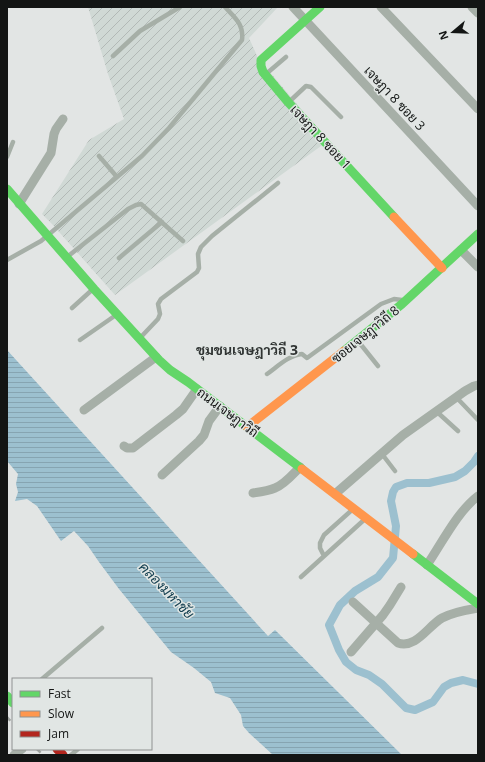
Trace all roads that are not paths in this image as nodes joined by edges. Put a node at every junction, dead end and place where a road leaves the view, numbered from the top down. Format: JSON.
{"nodes":[{"id":1,"x":180,"y":7,"type":"edge"},
{"id":2,"x":225,"y":7,"type":"edge"},
{"id":3,"x":293,"y":7,"type":"edge"},
{"id":4,"x":320,"y":7,"type":"edge"},
{"id":5,"x":381,"y":7,"type":"edge"},
{"id":6,"x":472,"y":7,"type":"edge"},
{"id":7,"x":478,"y":13,"type":"edge"},
{"id":8,"x":306,"y":21,"type":"junction"},
{"id":9,"x":113,"y":56,"type":"dead end"},
{"id":10,"x":286,"y":57,"type":"dead end"},
{"id":11,"x":266,"y":75,"type":"junction"},
{"id":12,"x":288,"y":102,"type":"junction"},
{"id":13,"x":478,"y":109,"type":"edge"},
{"id":14,"x":341,"y":117,"type":"dead end"},
{"id":15,"x":62,"y":119,"type":"dead end"},
{"id":16,"x":13,"y":142,"type":"dead end"},
{"id":17,"x":98,"y":156,"type":"dead end"},
{"id":18,"x":7,"y":157,"type":"edge"},
{"id":19,"x":117,"y":177,"type":"junction"},
{"id":20,"x":278,"y":183,"type":"dead end"},
{"id":21,"x":8,"y":193,"type":"edge"},
{"id":22,"x":19,"y":204,"type":"junction"},
{"id":23,"x":478,"y":206,"type":"edge"},
{"id":24,"x":162,"y":222,"type":"junction"},
{"id":25,"x":478,"y":234,"type":"edge"},
{"id":26,"x":48,"y":236,"type":"junction"},
{"id":27,"x":183,"y":241,"type":"dead end"},
{"id":28,"x":461,"y":250,"type":"junction"},
{"id":29,"x":66,"y":258,"type":"junction"},
{"id":30,"x":119,"y":258,"type":"dead end"},
{"id":31,"x":7,"y":260,"type":"edge"},
{"id":32,"x":478,"y":267,"type":"edge"},
{"id":33,"x":442,"y":268,"type":"junction"},
{"id":34,"x":94,"y":289,"type":"junction"},
{"id":35,"x":406,"y":301,"type":"junction"},
{"id":36,"x":72,"y":308,"type":"dead end"},
{"id":37,"x":117,"y":315,"type":"junction"},
{"id":38,"x":139,"y":339,"type":"junction"},
{"id":39,"x":80,"y":340,"type":"dead end"},
{"id":40,"x":358,"y":340,"type":"junction"},
{"id":41,"x":156,"y":357,"type":"junction"},
{"id":42,"x":378,"y":366,"type":"dead end"},
{"id":43,"x":267,"y":374,"type":"dead end"},
{"id":44,"x":478,"y":385,"type":"edge"},
{"id":45,"x":197,"y":389,"type":"junction"},
{"id":46,"x":456,"y":398,"type":"junction"},
{"id":47,"x":220,"y":406,"type":"junction"},
{"id":48,"x":84,"y":410,"type":"dead end"},
{"id":49,"x":436,"y":411,"type":"junction"},
{"id":50,"x":478,"y":420,"type":"edge"},
{"id":51,"x":247,"y":427,"type":"junction"},
{"id":52,"x":458,"y":431,"type":"dead end"},
{"id":53,"x":124,"y":446,"type":"dead end"},
{"id":54,"x":382,"y":454,"type":"junction"},
{"id":55,"x":300,"y":467,"type":"junction"},
{"id":56,"x":396,"y":471,"type":"dead end"},
{"id":57,"x":162,"y":475,"type":"dead end"},
{"id":58,"x":253,"y":493,"type":"dead end"},
{"id":59,"x":335,"y":494,"type":"junction"},
{"id":60,"x":478,"y":496,"type":"edge"},
{"id":61,"x":354,"y":508,"type":"junction"},
{"id":62,"x":366,"y":518,"type":"junction"},
{"id":63,"x":324,"y":556,"type":"junction"},
{"id":64,"x":427,"y":565,"type":"junction"},
{"id":65,"x":301,"y":577,"type":"dead end"},
{"id":66,"x":400,"y":587,"type":"dead end"},
{"id":67,"x":353,"y":602,"type":"dead end"},
{"id":68,"x":478,"y":604,"type":"edge"},
{"id":69,"x":478,"y":608,"type":"edge"},
{"id":70,"x":376,"y":623,"type":"junction"},
{"id":71,"x":102,"y":628,"type":"dead end"},
{"id":72,"x":351,"y":652,"type":"dead end"},
{"id":73,"x":43,"y":678,"type":"edge"}],
"edges":[{"from":1,"to":9,"type":"lane"},
{"from":2,"to":19,"type":"lane"},
{"from":3,"to":8,"type":"street","name":"เจษฎา 8 ซอย 3"},
{"from":4,"to":8,"type":"street"},
{"from":5,"to":13,"type":"street"},
{"from":6,"to":7,"type":"street"},
{"from":8,"to":11,"type":"street"},
{"from":8,"to":23,"type":"street","name":"เจษฎา 8 ซอย 3"},
{"from":10,"to":11,"type":"lane"},
{"from":11,"to":12,"type":"street","name":"เจษฎา 8 ซอย 1"},
{"from":12,"to":14,"type":"lane"},
{"from":12,"to":33,"type":"street","name":"เจษฎา 8 ซอย 1"},
{"from":15,"to":22,"type":"street"},
{"from":16,"to":18,"type":"lane"},
{"from":17,"to":19,"type":"lane"},
{"from":19,"to":26,"type":"lane"},
{"from":20,"to":38,"type":"lane"},
{"from":21,"to":22,"type":"street","name":"ถนนเจษฎาวิถี"},
{"from":22,"to":26,"type":"street","name":"ถนนเจษฎาวิถี"},
{"from":24,"to":27,"type":"lane"},
{"from":24,"to":29,"type":"lane"},
{"from":24,"to":30,"type":"lane"},
{"from":25,"to":28,"type":"street","name":"ซอยเจษฎาวิถี 8"},
{"from":26,"to":29,"type":"street","name":"ถนนเจษฎาวิถี"},
{"from":26,"to":31,"type":"lane"},
{"from":28,"to":32,"type":"street"},
{"from":28,"to":33,"type":"street","name":"ซอยเจษฎาวิถี 8"},
{"from":29,"to":34,"type":"street","name":"ถนนเจษฎาวิถี"},
{"from":33,"to":35,"type":"street","name":"ซอยเจษฎาวิถี 8"},
{"from":34,"to":36,"type":"lane"},
{"from":34,"to":37,"type":"street","name":"ถนนเจษฎาวิถี"},
{"from":35,"to":40,"type":"street","name":"ซอยเจษฎาวิถี 8"},
{"from":35,"to":43,"type":"lane"},
{"from":37,"to":38,"type":"street","name":"ถนนเจษฎาวิถี"},
{"from":37,"to":39,"type":"lane"},
{"from":38,"to":41,"type":"street","name":"ถนนเจษฎาวิถี"},
{"from":40,"to":42,"type":"lane"},
{"from":40,"to":51,"type":"street","name":"ซอยเจษฎาวิถี 8"},
{"from":41,"to":45,"type":"street","name":"ถนนเจษฎาวิถี"},
{"from":41,"to":48,"type":"street"},
{"from":44,"to":46,"type":"street"},
{"from":45,"to":47,"type":"street","name":"ถนนเจษฎาวิถี"},
{"from":45,"to":53,"type":"street"},
{"from":46,"to":49,"type":"street"},
{"from":46,"to":50,"type":"lane"},
{"from":47,"to":51,"type":"street","name":"ถนนเจษฎาวิถี"},
{"from":47,"to":57,"type":"street"},
{"from":49,"to":52,"type":"lane"},
{"from":49,"to":54,"type":"street"},
{"from":51,"to":55,"type":"street","name":"ถนนเจษฎาวิถี"},
{"from":54,"to":56,"type":"lane"},
{"from":54,"to":59,"type":"street"},
{"from":55,"to":58,"type":"street"},
{"from":55,"to":59,"type":"street","name":"ถนนเจษฎาวิถี"},
{"from":59,"to":61,"type":"street","name":"ถนนเจษฎาวิถี"},
{"from":60,"to":64,"type":"street"},
{"from":61,"to":62,"type":"street","name":"ถนนเจษฎาวิถี"},
{"from":61,"to":63,"type":"lane"},
{"from":62,"to":63,"type":"lane"},
{"from":62,"to":64,"type":"street","name":"ถนนเจษฎาวิถี"},
{"from":63,"to":65,"type":"lane"},
{"from":64,"to":68,"type":"street","name":"ถนนเจษฎาวิถี"},
{"from":66,"to":70,"type":"street"},
{"from":67,"to":70,"type":"street"},
{"from":69,"to":70,"type":"street"},
{"from":70,"to":72,"type":"street"},
{"from":71,"to":73,"type":"lane"}]}
